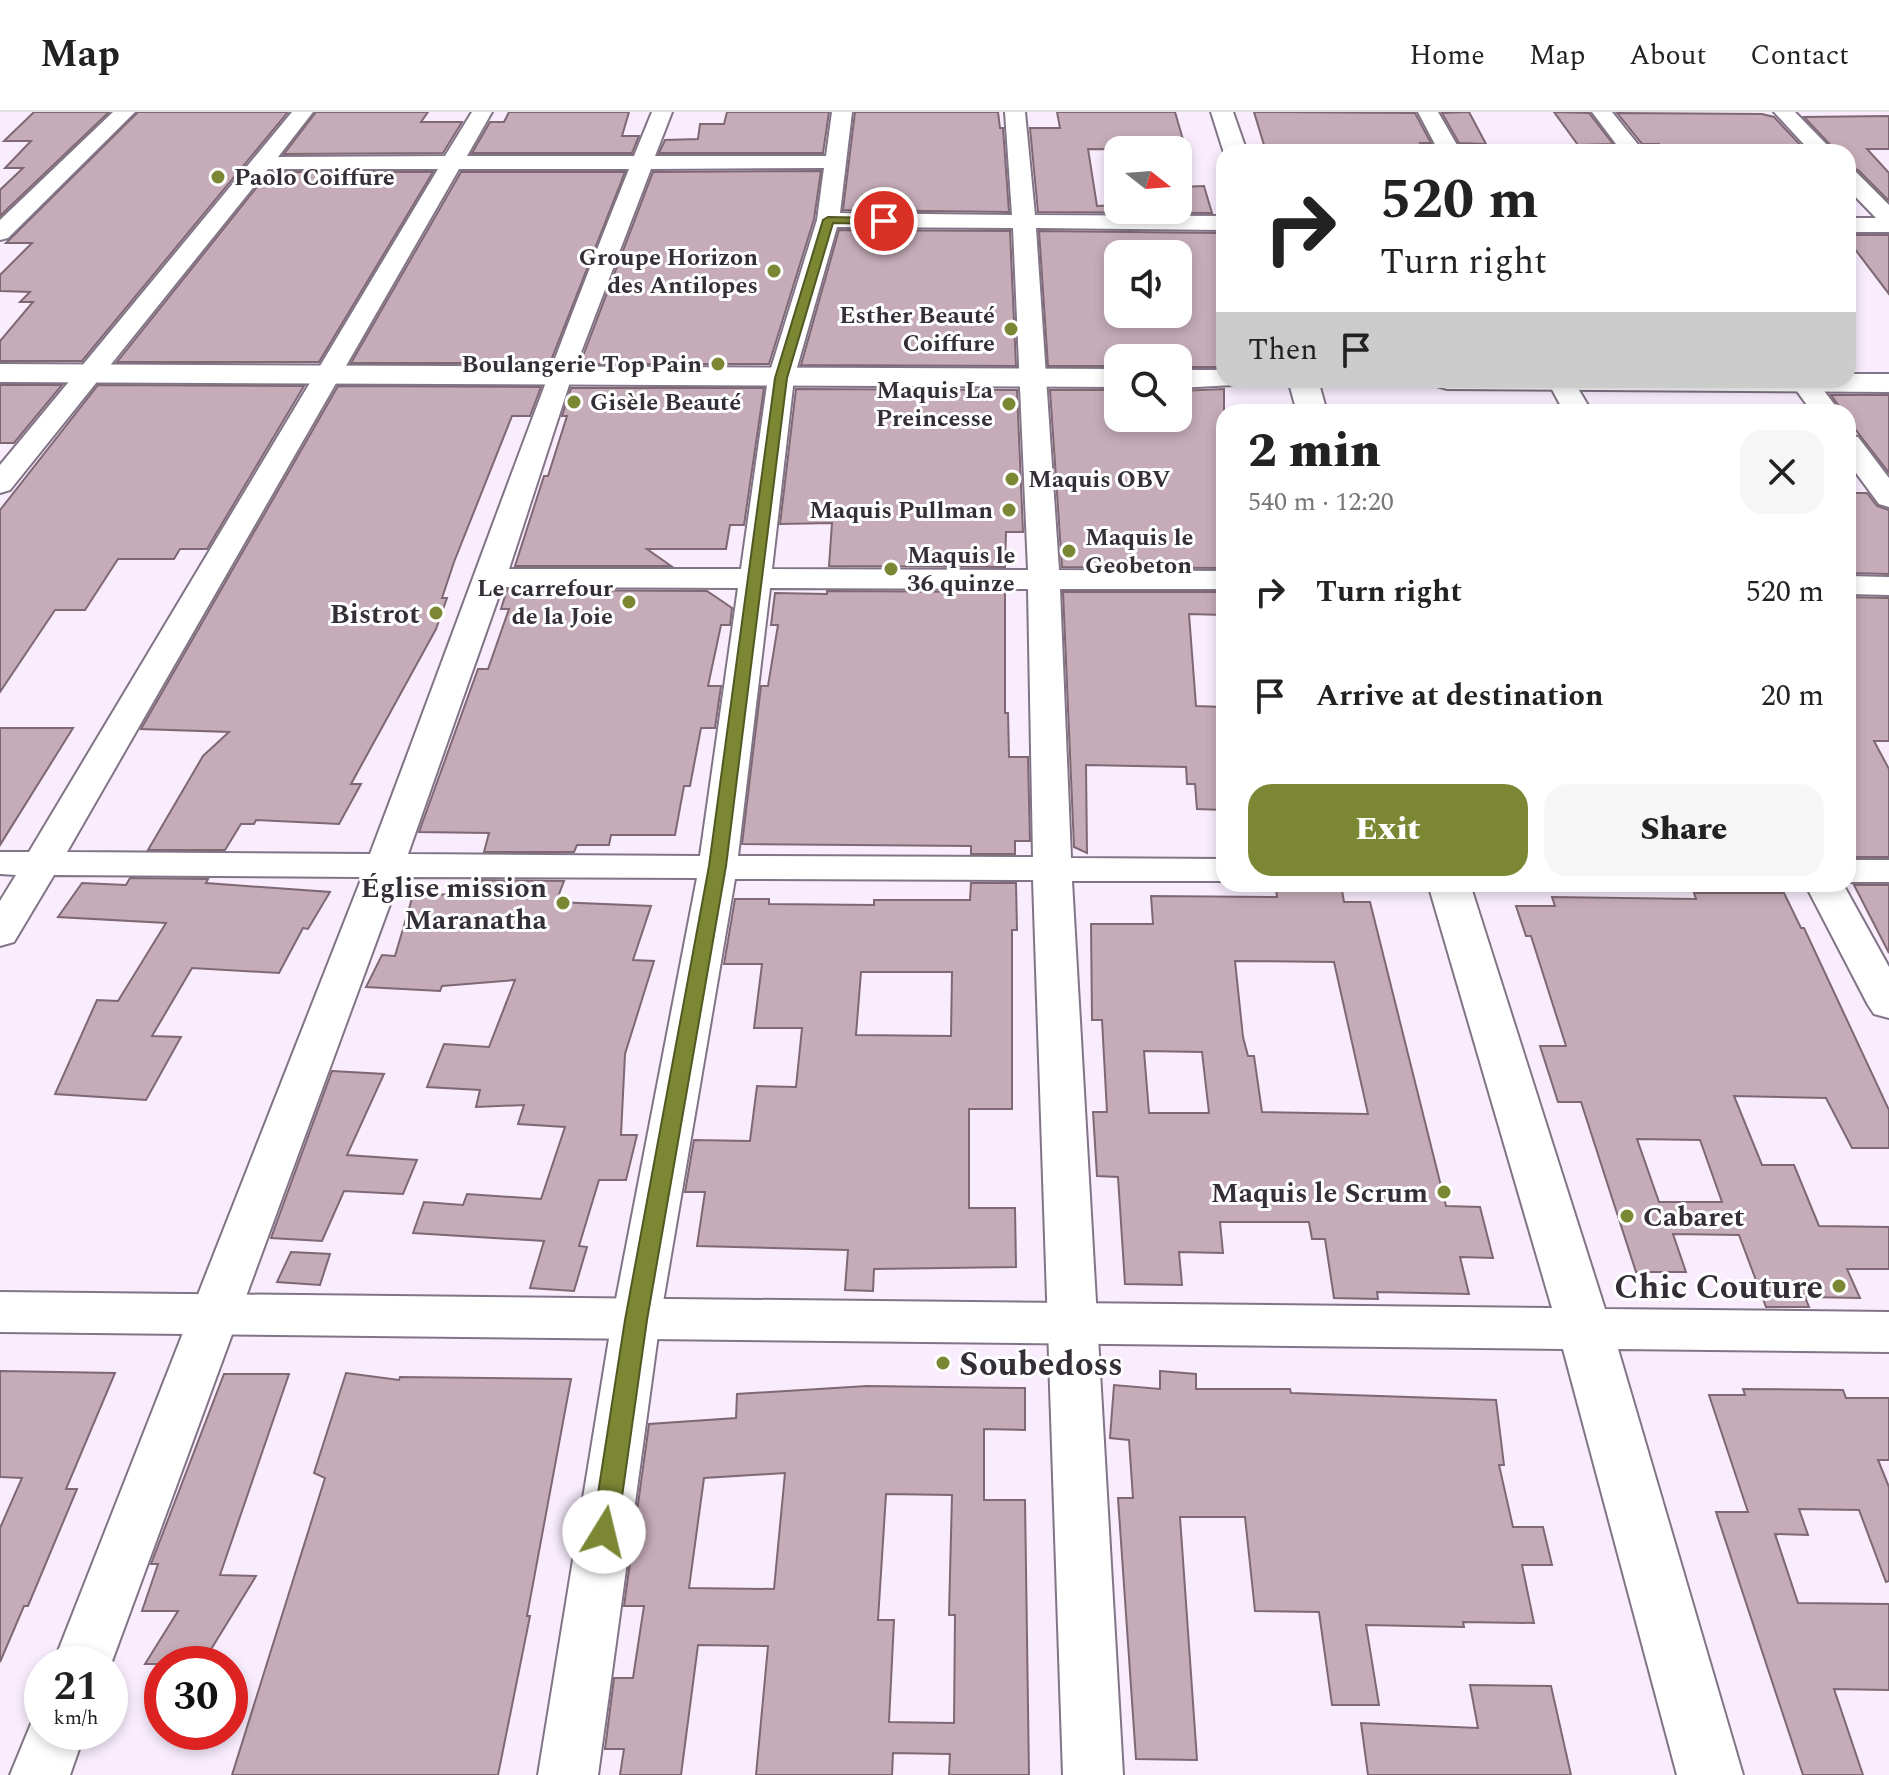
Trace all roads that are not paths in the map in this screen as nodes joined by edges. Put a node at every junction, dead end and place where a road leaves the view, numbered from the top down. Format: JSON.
{"nodes":[{"id":1,"x":125,"y":112,"type":"edge"},
{"id":2,"x":303,"y":112,"type":"edge"},
{"id":3,"x":482,"y":112,"type":"edge"},
{"id":4,"x":662,"y":112,"type":"edge"},
{"id":5,"x":842,"y":112,"type":"edge"},
{"id":6,"x":1015,"y":112,"type":"edge"},
{"id":7,"x":1222,"y":112,"type":"edge"},
{"id":8,"x":1428,"y":112,"type":"edge"},
{"id":9,"x":1602,"y":112,"type":"edge"},
{"id":10,"x":1784,"y":112,"type":"edge"},
{"id":11,"x":1232,"y":144,"type":"edge"},
{"id":12,"x":1446,"y":144,"type":"edge"},
{"id":13,"x":1627,"y":144,"type":"edge"},
{"id":14,"x":1815,"y":144,"type":"edge"},
{"id":15,"x":643,"y":162,"type":"junction"},
{"id":16,"x":835,"y":162,"type":"junction"},
{"id":17,"x":264,"y":163,"type":"junction"},
{"id":18,"x":453,"y":163,"type":"junction"},
{"id":19,"x":1856,"y":185,"type":"edge"},
{"id":20,"x":1889,"y":218,"type":"edge"},
{"id":21,"x":828,"y":220,"type":"junction"},
{"id":22,"x":1024,"y":223,"type":"junction"},
{"id":23,"x":1216,"y":223,"type":"edge"},
{"id":24,"x":1856,"y":225,"type":"edge"},
{"id":25,"x":1889,"y":225,"type":"edge"},
{"id":26,"x":0,"y":233,"type":"edge"},
{"id":27,"x":0,"y":373,"type":"edge"},
{"id":28,"x":89,"y":374,"type":"junction"},
{"id":29,"x":328,"y":374,"type":"junction"},
{"id":30,"x":559,"y":376,"type":"junction"},
{"id":31,"x":1031,"y":377,"type":"junction"},
{"id":32,"x":781,"y":378,"type":"junction"},
{"id":33,"x":1104,"y":378,"type":"edge"},
{"id":34,"x":1192,"y":379,"type":"edge"},
{"id":35,"x":1216,"y":379,"type":"edge"},
{"id":36,"x":1856,"y":382,"type":"edge"},
{"id":37,"x":1889,"y":383,"type":"edge"},
{"id":38,"x":1807,"y":388,"type":"edge"},
{"id":39,"x":1820,"y":404,"type":"edge"},
{"id":40,"x":1856,"y":454,"type":"edge"},
{"id":41,"x":0,"y":484,"type":"edge"},
{"id":42,"x":1889,"y":498,"type":"edge"},
{"id":43,"x":490,"y":578,"type":"junction"},
{"id":44,"x":757,"y":578,"type":"junction"},
{"id":45,"x":1044,"y":580,"type":"junction"},
{"id":46,"x":1216,"y":580,"type":"edge"},
{"id":47,"x":1856,"y":585,"type":"edge"},
{"id":48,"x":1889,"y":586,"type":"edge"},
{"id":49,"x":0,"y":863,"type":"edge"},
{"id":50,"x":41,"y":863,"type":"junction"},
{"id":51,"x":718,"y":866,"type":"junction"},
{"id":52,"x":384,"y":868,"type":"junction"},
{"id":53,"x":1052,"y":870,"type":"junction"},
{"id":54,"x":1216,"y":870,"type":"edge"},
{"id":55,"x":1856,"y":871,"type":"edge"},
{"id":56,"x":1889,"y":871,"type":"edge"},
{"id":57,"x":1451,"y":892,"type":"edge"},
{"id":58,"x":1828,"y":892,"type":"edge"},
{"id":59,"x":0,"y":934,"type":"edge"},
{"id":60,"x":1889,"y":1005,"type":"edge"},
{"id":61,"x":0,"y":1312,"type":"edge"},
{"id":62,"x":214,"y":1316,"type":"junction"},
{"id":63,"x":636,"y":1320,"type":"junction"},
{"id":64,"x":1073,"y":1324,"type":"junction"},
{"id":65,"x":1585,"y":1330,"type":"junction"},
{"id":66,"x":1889,"y":1332,"type":"edge"},
{"id":67,"x":89,"y":1646,"type":"edge"},
{"id":68,"x":49,"y":1750,"type":"edge"},
{"id":69,"x":40,"y":1775,"type":"edge"},
{"id":70,"x":568,"y":1775,"type":"edge"},
{"id":71,"x":1093,"y":1775,"type":"edge"},
{"id":72,"x":1710,"y":1775,"type":"edge"}],
"edges":[{"from":1,"to":26,"type":"street"},
{"from":2,"to":17,"type":"street"},
{"from":3,"to":18,"type":"street"},
{"from":4,"to":15,"type":"street"},
{"from":5,"to":16,"type":"street"},
{"from":6,"to":22,"type":"street"},
{"from":7,"to":11,"type":"street"},
{"from":8,"to":12,"type":"street"},
{"from":9,"to":13,"type":"street"},
{"from":10,"to":14,"type":"street"},
{"from":15,"to":16,"type":"street"},
{"from":15,"to":18,"type":"street"},
{"from":15,"to":30,"type":"street"},
{"from":16,"to":21,"type":"street"},
{"from":17,"to":18,"type":"street"},
{"from":17,"to":28,"type":"street"},
{"from":18,"to":29,"type":"street"},
{"from":19,"to":20,"type":"street"},
{"from":21,"to":22,"type":"street"},
{"from":21,"to":32,"type":"street"},
{"from":22,"to":23,"type":"street"},
{"from":22,"to":31,"type":"street"},
{"from":24,"to":25,"type":"street"},
{"from":27,"to":28,"type":"street"},
{"from":28,"to":29,"type":"street"},
{"from":28,"to":41,"type":"street"},
{"from":29,"to":30,"type":"street"},
{"from":29,"to":50,"type":"street"},
{"from":30,"to":32,"type":"street"},
{"from":30,"to":43,"type":"street"},
{"from":31,"to":32,"type":"street"},
{"from":31,"to":33,"type":"street"},
{"from":31,"to":45,"type":"street"},
{"from":32,"to":44,"type":"street"},
{"from":34,"to":35,"type":"street"},
{"from":36,"to":37,"type":"street"},
{"from":38,"to":39,"type":"street"},
{"from":40,"to":42,"type":"street"},
{"from":43,"to":44,"type":"street"},
{"from":43,"to":52,"type":"street"},
{"from":44,"to":45,"type":"street"},
{"from":44,"to":51,"type":"street"},
{"from":45,"to":46,"type":"street"},
{"from":45,"to":53,"type":"street"},
{"from":47,"to":48,"type":"street"},
{"from":49,"to":50,"type":"street"},
{"from":50,"to":52,"type":"street"},
{"from":50,"to":59,"type":"street"},
{"from":51,"to":52,"type":"street"},
{"from":51,"to":53,"type":"street"},
{"from":51,"to":63,"type":"street"},
{"from":52,"to":62,"type":"street"},
{"from":53,"to":54,"type":"street"},
{"from":53,"to":64,"type":"street"},
{"from":55,"to":56,"type":"street"},
{"from":57,"to":65,"type":"street"},
{"from":58,"to":60,"type":"street"},
{"from":61,"to":62,"type":"street"},
{"from":62,"to":63,"type":"street"},
{"from":62,"to":67,"type":"street"},
{"from":63,"to":64,"type":"street"},
{"from":63,"to":70,"type":"street"},
{"from":64,"to":65,"type":"street"},
{"from":64,"to":71,"type":"street"},
{"from":65,"to":66,"type":"street"},
{"from":65,"to":72,"type":"street"},
{"from":68,"to":69,"type":"street"}]}
